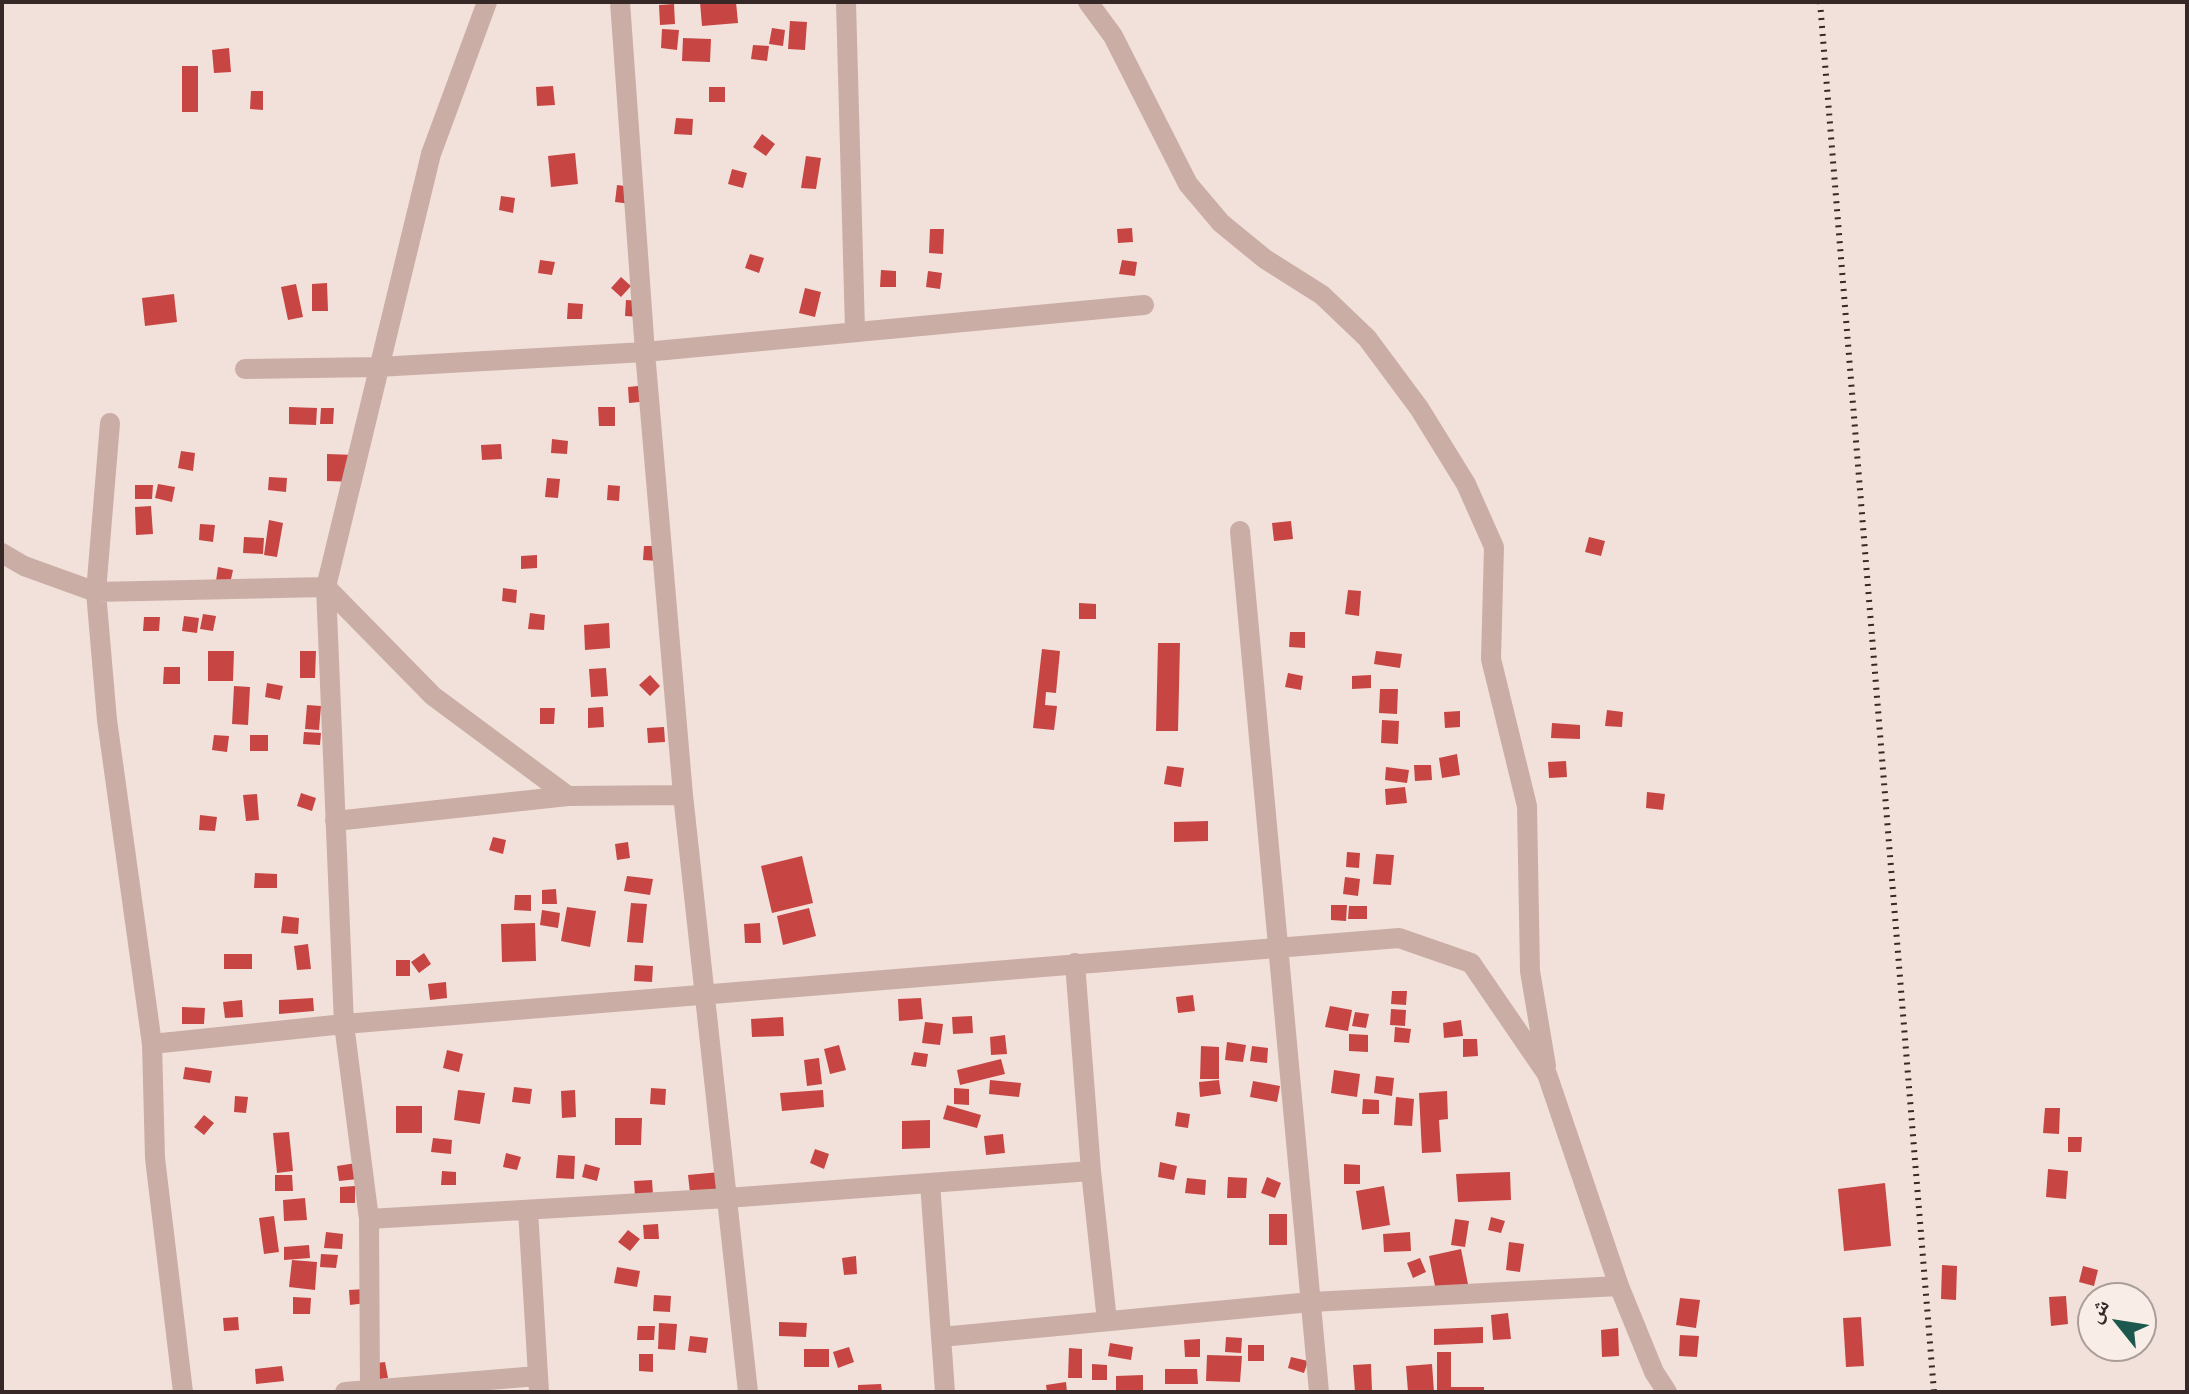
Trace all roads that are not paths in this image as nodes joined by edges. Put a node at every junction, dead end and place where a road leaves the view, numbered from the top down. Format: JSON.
{"nodes":[{"id":1,"x":487,"y":2,"type":"edge"},
{"id":2,"x":620,"y":2,"type":"edge"},
{"id":3,"x":846,"y":2,"type":"edge"},
{"id":4,"x":1088,"y":2,"type":"edge"},
{"id":5,"x":1144,"y":305,"type":"dead end"},
{"id":6,"x":855,"y":330,"type":"junction"},
{"id":7,"x":645,"y":352,"type":"junction"},
{"id":8,"x":378,"y":367,"type":"junction"},
{"id":9,"x":245,"y":369,"type":"dead end"},
{"id":10,"x":110,"y":423,"type":"dead end"},
{"id":11,"x":1240,"y":531,"type":"dead end"},
{"id":12,"x":2,"y":553,"type":"edge"},
{"id":13,"x":326,"y":587,"type":"junction"},
{"id":14,"x":96,"y":592,"type":"junction"},
{"id":15,"x":683,"y":795,"type":"junction"},
{"id":16,"x":568,"y":796,"type":"junction"},
{"id":17,"x":335,"y":821,"type":"junction"},
{"id":18,"x":1277,"y":946,"type":"junction"},
{"id":19,"x":1075,"y":963,"type":"junction"},
{"id":20,"x":705,"y":994,"type":"junction"},
{"id":21,"x":344,"y":1024,"type":"junction"},
{"id":22,"x":152,"y":1044,"type":"junction"},
{"id":23,"x":1547,"y":1074,"type":"junction"},
{"id":24,"x":1091,"y":1171,"type":"junction"},
{"id":25,"x":930,"y":1183,"type":"junction"},
{"id":26,"x":727,"y":1198,"type":"junction"},
{"id":27,"x":528,"y":1210,"type":"junction"},
{"id":28,"x":369,"y":1219,"type":"junction"},
{"id":29,"x":1619,"y":1286,"type":"junction"},
{"id":30,"x":1311,"y":1302,"type":"junction"},
{"id":31,"x":1107,"y":1321,"type":"junction"},
{"id":32,"x":941,"y":1337,"type":"junction"},
{"id":33,"x":538,"y":1384,"type":"edge"},
{"id":34,"x":370,"y":1390,"type":"junction"},
{"id":35,"x":183,"y":1392,"type":"edge"},
{"id":36,"x":345,"y":1392,"type":"edge"},
{"id":37,"x":748,"y":1392,"type":"edge"},
{"id":38,"x":945,"y":1392,"type":"edge"},
{"id":39,"x":1319,"y":1392,"type":"edge"},
{"id":40,"x":1667,"y":1392,"type":"edge"}],
"edges":[{"from":1,"to":8,"type":"street"},
{"from":2,"to":7,"type":"street"},
{"from":3,"to":6,"type":"street"},
{"from":4,"to":23,"type":"street"},
{"from":5,"to":6,"type":"street"},
{"from":6,"to":7,"type":"street"},
{"from":7,"to":8,"type":"street"},
{"from":7,"to":15,"type":"street"},
{"from":8,"to":9,"type":"street"},
{"from":8,"to":13,"type":"street"},
{"from":10,"to":14,"type":"street"},
{"from":11,"to":18,"type":"street"},
{"from":12,"to":14,"type":"street"},
{"from":13,"to":14,"type":"street"},
{"from":13,"to":16,"type":"street"},
{"from":13,"to":17,"type":"street"},
{"from":14,"to":22,"type":"street"},
{"from":15,"to":16,"type":"street"},
{"from":15,"to":20,"type":"street"},
{"from":16,"to":17,"type":"street"},
{"from":17,"to":21,"type":"street"},
{"from":18,"to":19,"type":"street"},
{"from":18,"to":23,"type":"street"},
{"from":18,"to":30,"type":"street"},
{"from":19,"to":20,"type":"street"},
{"from":19,"to":24,"type":"street"},
{"from":20,"to":21,"type":"street"},
{"from":20,"to":26,"type":"street"},
{"from":21,"to":22,"type":"street"},
{"from":21,"to":28,"type":"street"},
{"from":22,"to":35,"type":"street"},
{"from":23,"to":29,"type":"street"},
{"from":24,"to":25,"type":"street"},
{"from":24,"to":31,"type":"street"},
{"from":25,"to":26,"type":"street"},
{"from":25,"to":32,"type":"street"},
{"from":26,"to":27,"type":"street"},
{"from":26,"to":37,"type":"street"},
{"from":27,"to":28,"type":"street"},
{"from":27,"to":33,"type":"street"},
{"from":28,"to":34,"type":"street"},
{"from":29,"to":30,"type":"street"},
{"from":29,"to":40,"type":"street"},
{"from":30,"to":31,"type":"street"},
{"from":30,"to":39,"type":"street"},
{"from":31,"to":32,"type":"street"},
{"from":32,"to":38,"type":"street"},
{"from":33,"to":34,"type":"street"},
{"from":34,"to":36,"type":"street"}]}
